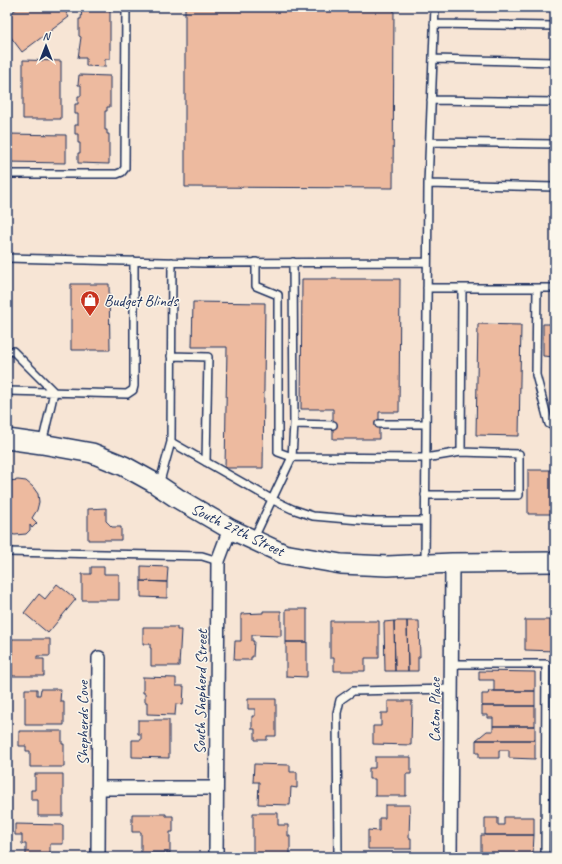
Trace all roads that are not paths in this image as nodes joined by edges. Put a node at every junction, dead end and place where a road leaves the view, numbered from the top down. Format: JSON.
{"nodes":[{"id":1,"x":126,"y":7,"type":"edge"},
{"id":2,"x":435,"y":7,"type":"edge"},
{"id":3,"x":434,"y":24,"type":"junction"},
{"id":4,"x":555,"y":26,"type":"edge"},
{"id":5,"x":433,"y":59,"type":"junction"},
{"id":6,"x":555,"y":62,"type":"edge"},
{"id":7,"x":431,"y":100,"type":"junction"},
{"id":8,"x":555,"y":102,"type":"edge"},
{"id":9,"x":430,"y":142,"type":"junction"},
{"id":10,"x":555,"y":144,"type":"edge"},
{"id":11,"x":7,"y":174,"type":"edge"},
{"id":12,"x":428,"y":184,"type":"junction"},
{"id":13,"x":555,"y":187,"type":"edge"},
{"id":14,"x":7,"y":258,"type":"edge"},
{"id":15,"x":134,"y":261,"type":"junction"},
{"id":16,"x":172,"y":262,"type":"junction"},
{"id":17,"x":256,"y":262,"type":"junction"},
{"id":18,"x":293,"y":262,"type":"junction"},
{"id":19,"x":427,"y":262,"type":"junction"},
{"id":20,"x":427,"y":288,"type":"junction"},
{"id":21,"x":537,"y":288,"type":"junction"},
{"id":22,"x":555,"y":288,"type":"edge"},
{"id":23,"x":462,"y":289,"type":"junction"},
{"id":24,"x":7,"y":351,"type":"edge"},
{"id":25,"x":171,"y":356,"type":"junction"},
{"id":26,"x":7,"y":391,"type":"edge"},
{"id":27,"x":54,"y":392,"type":"junction"},
{"id":28,"x":294,"y":424,"type":"junction"},
{"id":29,"x":379,"y":424,"type":"dead end"},
{"id":30,"x":425,"y":424,"type":"junction"},
{"id":31,"x":333,"y":425,"type":"dead end"},
{"id":32,"x":555,"y":426,"type":"edge"},
{"id":33,"x":7,"y":439,"type":"edge"},
{"id":34,"x":171,"y":442,"type":"junction"},
{"id":35,"x":42,"y":444,"type":"junction"},
{"id":36,"x":461,"y":452,"type":"junction"},
{"id":37,"x":292,"y":457,"type":"junction"},
{"id":38,"x":425,"y":458,"type":"junction"},
{"id":39,"x":206,"y":462,"type":"junction"},
{"id":40,"x":159,"y":485,"type":"junction"},
{"id":41,"x":425,"y":495,"type":"junction"},
{"id":42,"x":273,"y":500,"type":"junction"},
{"id":43,"x":425,"y":521,"type":"junction"},
{"id":44,"x":230,"y":529,"type":"junction"},
{"id":45,"x":253,"y":540,"type":"junction"},
{"id":46,"x":7,"y":552,"type":"edge"},
{"id":47,"x":218,"y":561,"type":"junction"},
{"id":48,"x":555,"y":562,"type":"edge"},
{"id":49,"x":452,"y":563,"type":"junction"},
{"id":50,"x":425,"y":564,"type":"junction"},
{"id":51,"x":100,"y":658,"type":"dead end"},
{"id":52,"x":452,"y":664,"type":"junction"},
{"id":53,"x":452,"y":689,"type":"junction"},
{"id":54,"x":98,"y":788,"type":"junction"},
{"id":55,"x":216,"y":788,"type":"junction"},
{"id":56,"x":98,"y":857,"type":"edge"},
{"id":57,"x":216,"y":857,"type":"edge"},
{"id":58,"x":338,"y":857,"type":"edge"},
{"id":59,"x":450,"y":857,"type":"edge"},
{"id":60,"x":545,"y":857,"type":"edge"}],
"edges":[{"from":1,"to":11,"type":"lane"},
{"from":2,"to":3,"type":"lane"},
{"from":3,"to":4,"type":"lane"},
{"from":3,"to":5,"type":"lane"},
{"from":5,"to":6,"type":"lane"},
{"from":5,"to":7,"type":"lane"},
{"from":7,"to":8,"type":"lane"},
{"from":7,"to":9,"type":"lane"},
{"from":9,"to":10,"type":"lane"},
{"from":9,"to":12,"type":"lane"},
{"from":12,"to":13,"type":"lane"},
{"from":12,"to":19,"type":"lane"},
{"from":14,"to":15,"type":"lane"},
{"from":15,"to":16,"type":"lane"},
{"from":15,"to":27,"type":"lane"},
{"from":16,"to":17,"type":"lane"},
{"from":16,"to":25,"type":"lane"},
{"from":17,"to":18,"type":"lane"},
{"from":17,"to":37,"type":"lane"},
{"from":18,"to":19,"type":"lane"},
{"from":18,"to":28,"type":"lane"},
{"from":19,"to":20,"type":"lane"},
{"from":20,"to":23,"type":"lane"},
{"from":20,"to":30,"type":"lane"},
{"from":21,"to":22,"type":"lane"},
{"from":21,"to":23,"type":"lane"},
{"from":21,"to":32,"type":"lane"},
{"from":23,"to":36,"type":"lane"},
{"from":24,"to":27,"type":"lane"},
{"from":25,"to":34,"type":"lane"},
{"from":25,"to":39,"type":"lane"},
{"from":26,"to":27,"type":"lane"},
{"from":27,"to":35,"type":"lane"},
{"from":28,"to":31,"type":"lane"},
{"from":28,"to":37,"type":"lane"},
{"from":29,"to":30,"type":"lane"},
{"from":30,"to":38,"type":"lane"},
{"from":33,"to":35,"type":"main road","name":"South 27th Street"},
{"from":34,"to":39,"type":"lane"},
{"from":34,"to":40,"type":"lane"},
{"from":35,"to":40,"type":"main road","name":"South 27th Street"},
{"from":36,"to":38,"type":"lane"},
{"from":36,"to":41,"type":"lane"},
{"from":37,"to":38,"type":"lane"},
{"from":37,"to":42,"type":"lane"},
{"from":38,"to":41,"type":"lane"},
{"from":39,"to":42,"type":"lane"},
{"from":40,"to":44,"type":"main road","name":"South 27th Street"},
{"from":41,"to":43,"type":"lane"},
{"from":42,"to":43,"type":"lane"},
{"from":42,"to":45,"type":"lane"},
{"from":43,"to":50,"type":"lane"},
{"from":44,"to":45,"type":"main road","name":"South 27th Street"},
{"from":44,"to":47,"type":"street","name":"South Shepherd Street"},
{"from":45,"to":50,"type":"main road","name":"South 27th Street"},
{"from":46,"to":47,"type":"lane"},
{"from":47,"to":55,"type":"street","name":"South Shepherd Street"},
{"from":48,"to":49,"type":"main road","name":"South 27th Street"},
{"from":49,"to":50,"type":"main road","name":"South 27th Street"},
{"from":49,"to":52,"type":"street","name":"Caton Place"},
{"from":51,"to":54,"type":"street","name":"Shepherds Cove"},
{"from":52,"to":53,"type":"street","name":"Caton Place"},
{"from":52,"to":60,"type":"lane"},
{"from":53,"to":58,"type":"lane"},
{"from":53,"to":59,"type":"street","name":"Caton Place"},
{"from":54,"to":55,"type":"street","name":"Shepherds Cove"},
{"from":54,"to":56,"type":"street","name":"Shepherds Cove"},
{"from":55,"to":57,"type":"street","name":"South Shepherd Street"}]}
